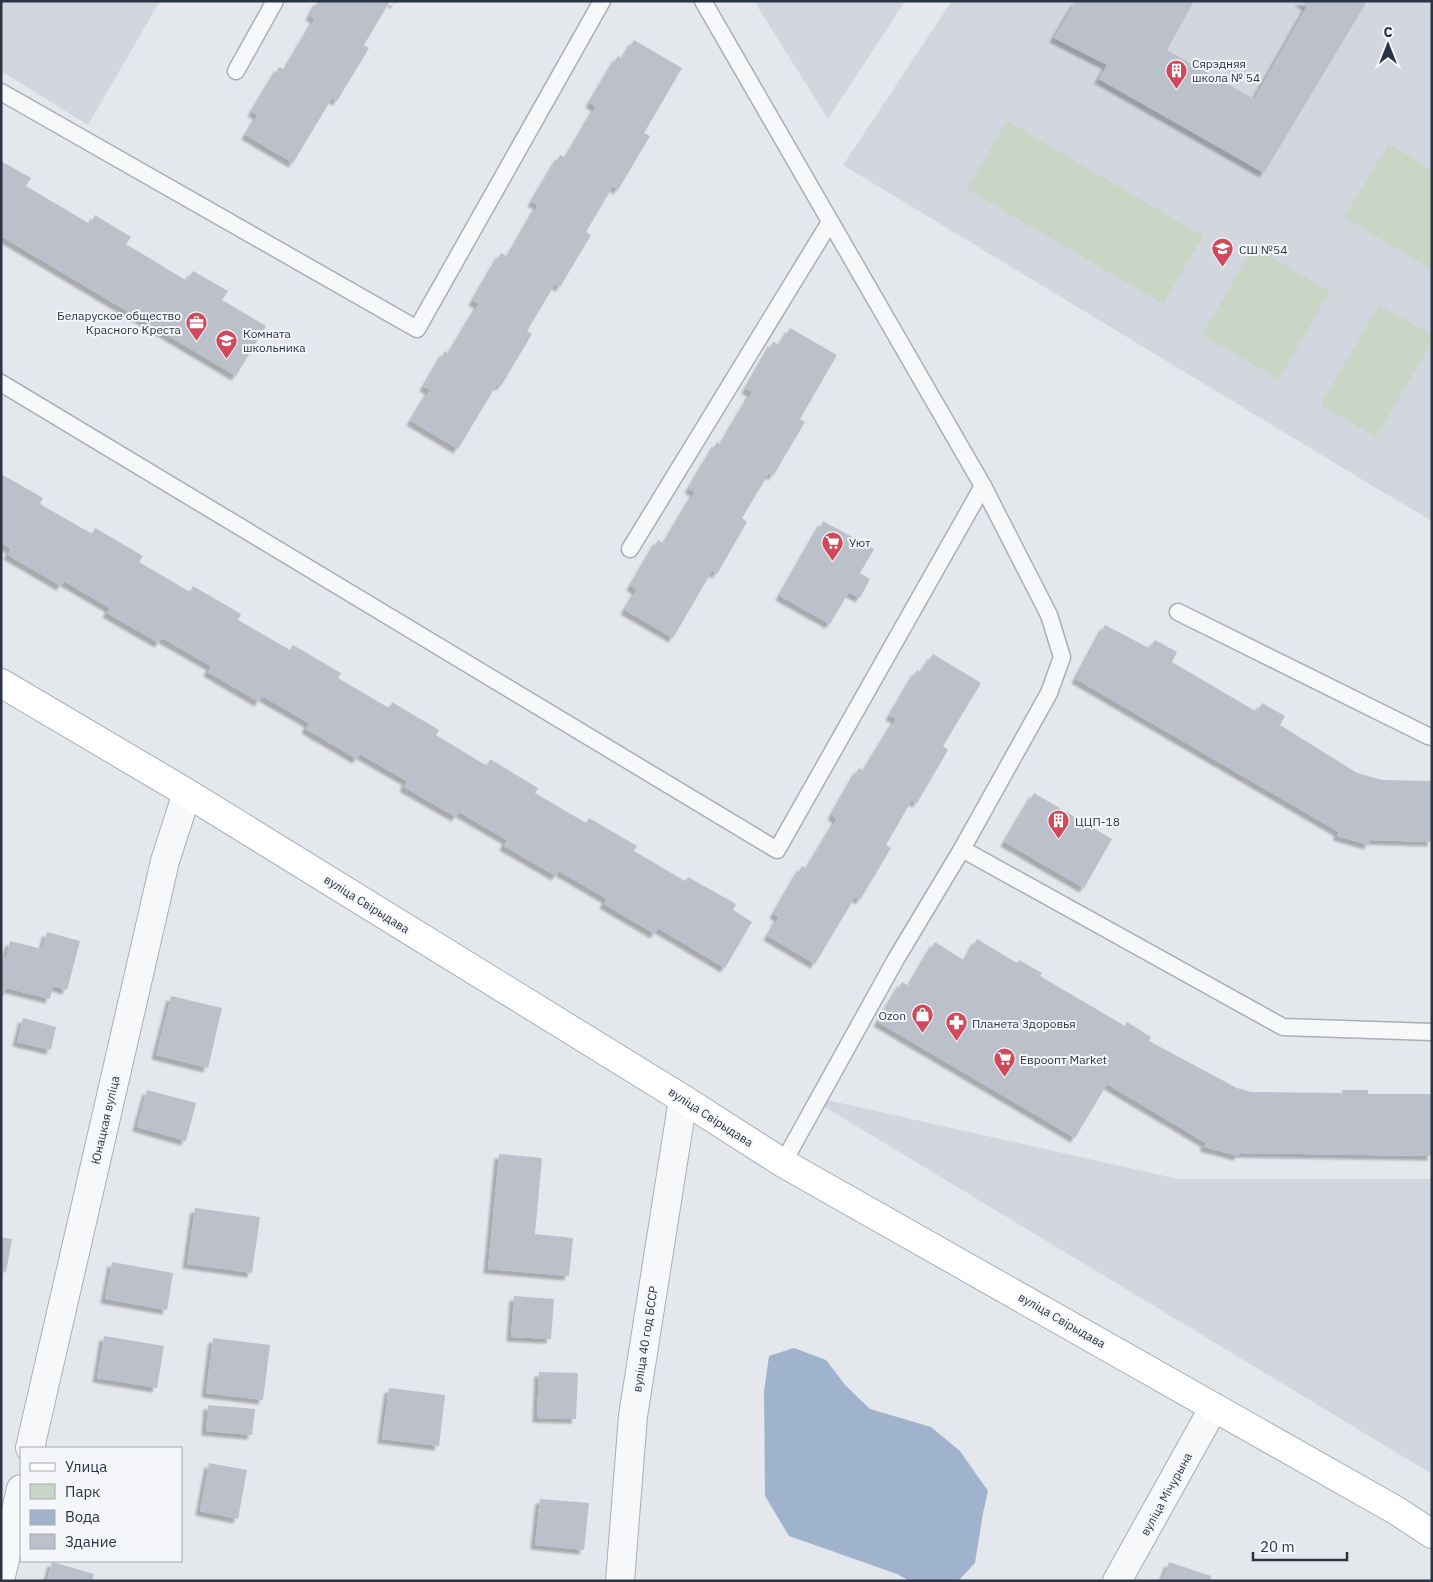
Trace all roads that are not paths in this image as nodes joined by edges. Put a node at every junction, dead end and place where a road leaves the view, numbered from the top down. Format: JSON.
{"nodes":[{"id":1,"x":275,"y":1,"type":"edge"},
{"id":2,"x":602,"y":1,"type":"edge"},
{"id":3,"x":703,"y":1,"type":"edge"},
{"id":4,"x":236,"y":72,"type":"dead end"},
{"id":5,"x":1,"y":92,"type":"edge"},
{"id":6,"x":830,"y":222,"type":"junction"},
{"id":7,"x":1,"y":383,"type":"edge"},
{"id":8,"x":983,"y":486,"type":"junction"},
{"id":9,"x":630,"y":549,"type":"dead end"},
{"id":10,"x":1178,"y":612,"type":"dead end"},
{"id":11,"x":1,"y":683,"type":"edge"},
{"id":12,"x":1432,"y":736,"type":"edge"},
{"id":13,"x":187,"y":793,"type":"junction"},
{"id":14,"x":962,"y":849,"type":"junction"},
{"id":15,"x":1432,"y":1032,"type":"edge"},
{"id":16,"x":683,"y":1099,"type":"junction"},
{"id":17,"x":783,"y":1163,"type":"junction"},
{"id":18,"x":1214,"y":1407,"type":"junction"},
{"id":19,"x":30,"y":1447,"type":"edge"},
{"id":20,"x":20,"y":1492,"type":"edge"},
{"id":21,"x":1432,"y":1534,"type":"edge"},
{"id":22,"x":1,"y":1576,"type":"edge"},
{"id":23,"x":620,"y":1581,"type":"edge"},
{"id":24,"x":1117,"y":1581,"type":"edge"}],
"edges":[{"from":1,"to":4,"type":"lane"},
{"from":2,"to":5,"type":"lane"},
{"from":3,"to":6,"type":"lane"},
{"from":6,"to":8,"type":"lane"},
{"from":6,"to":9,"type":"lane"},
{"from":7,"to":8,"type":"lane"},
{"from":8,"to":14,"type":"lane"},
{"from":10,"to":12,"type":"lane"},
{"from":11,"to":13,"type":"main road","name":"вуліца Свірыдава"},
{"from":13,"to":16,"type":"main road","name":"вуліца Свірыдава"},
{"from":13,"to":19,"type":"street","name":"Юнацкая вуліца"},
{"from":14,"to":15,"type":"lane"},
{"from":14,"to":17,"type":"lane"},
{"from":16,"to":17,"type":"main road","name":"вуліца Свірыдава"},
{"from":16,"to":23,"type":"street","name":"вуліца 40 год БССР"},
{"from":17,"to":18,"type":"main road","name":"вуліца Свірыдава"},
{"from":18,"to":21,"type":"main road","name":"вуліца Свірыдава"},
{"from":18,"to":24,"type":"street","name":"вуліца Мічурына"},
{"from":20,"to":22,"type":"street"}]}
